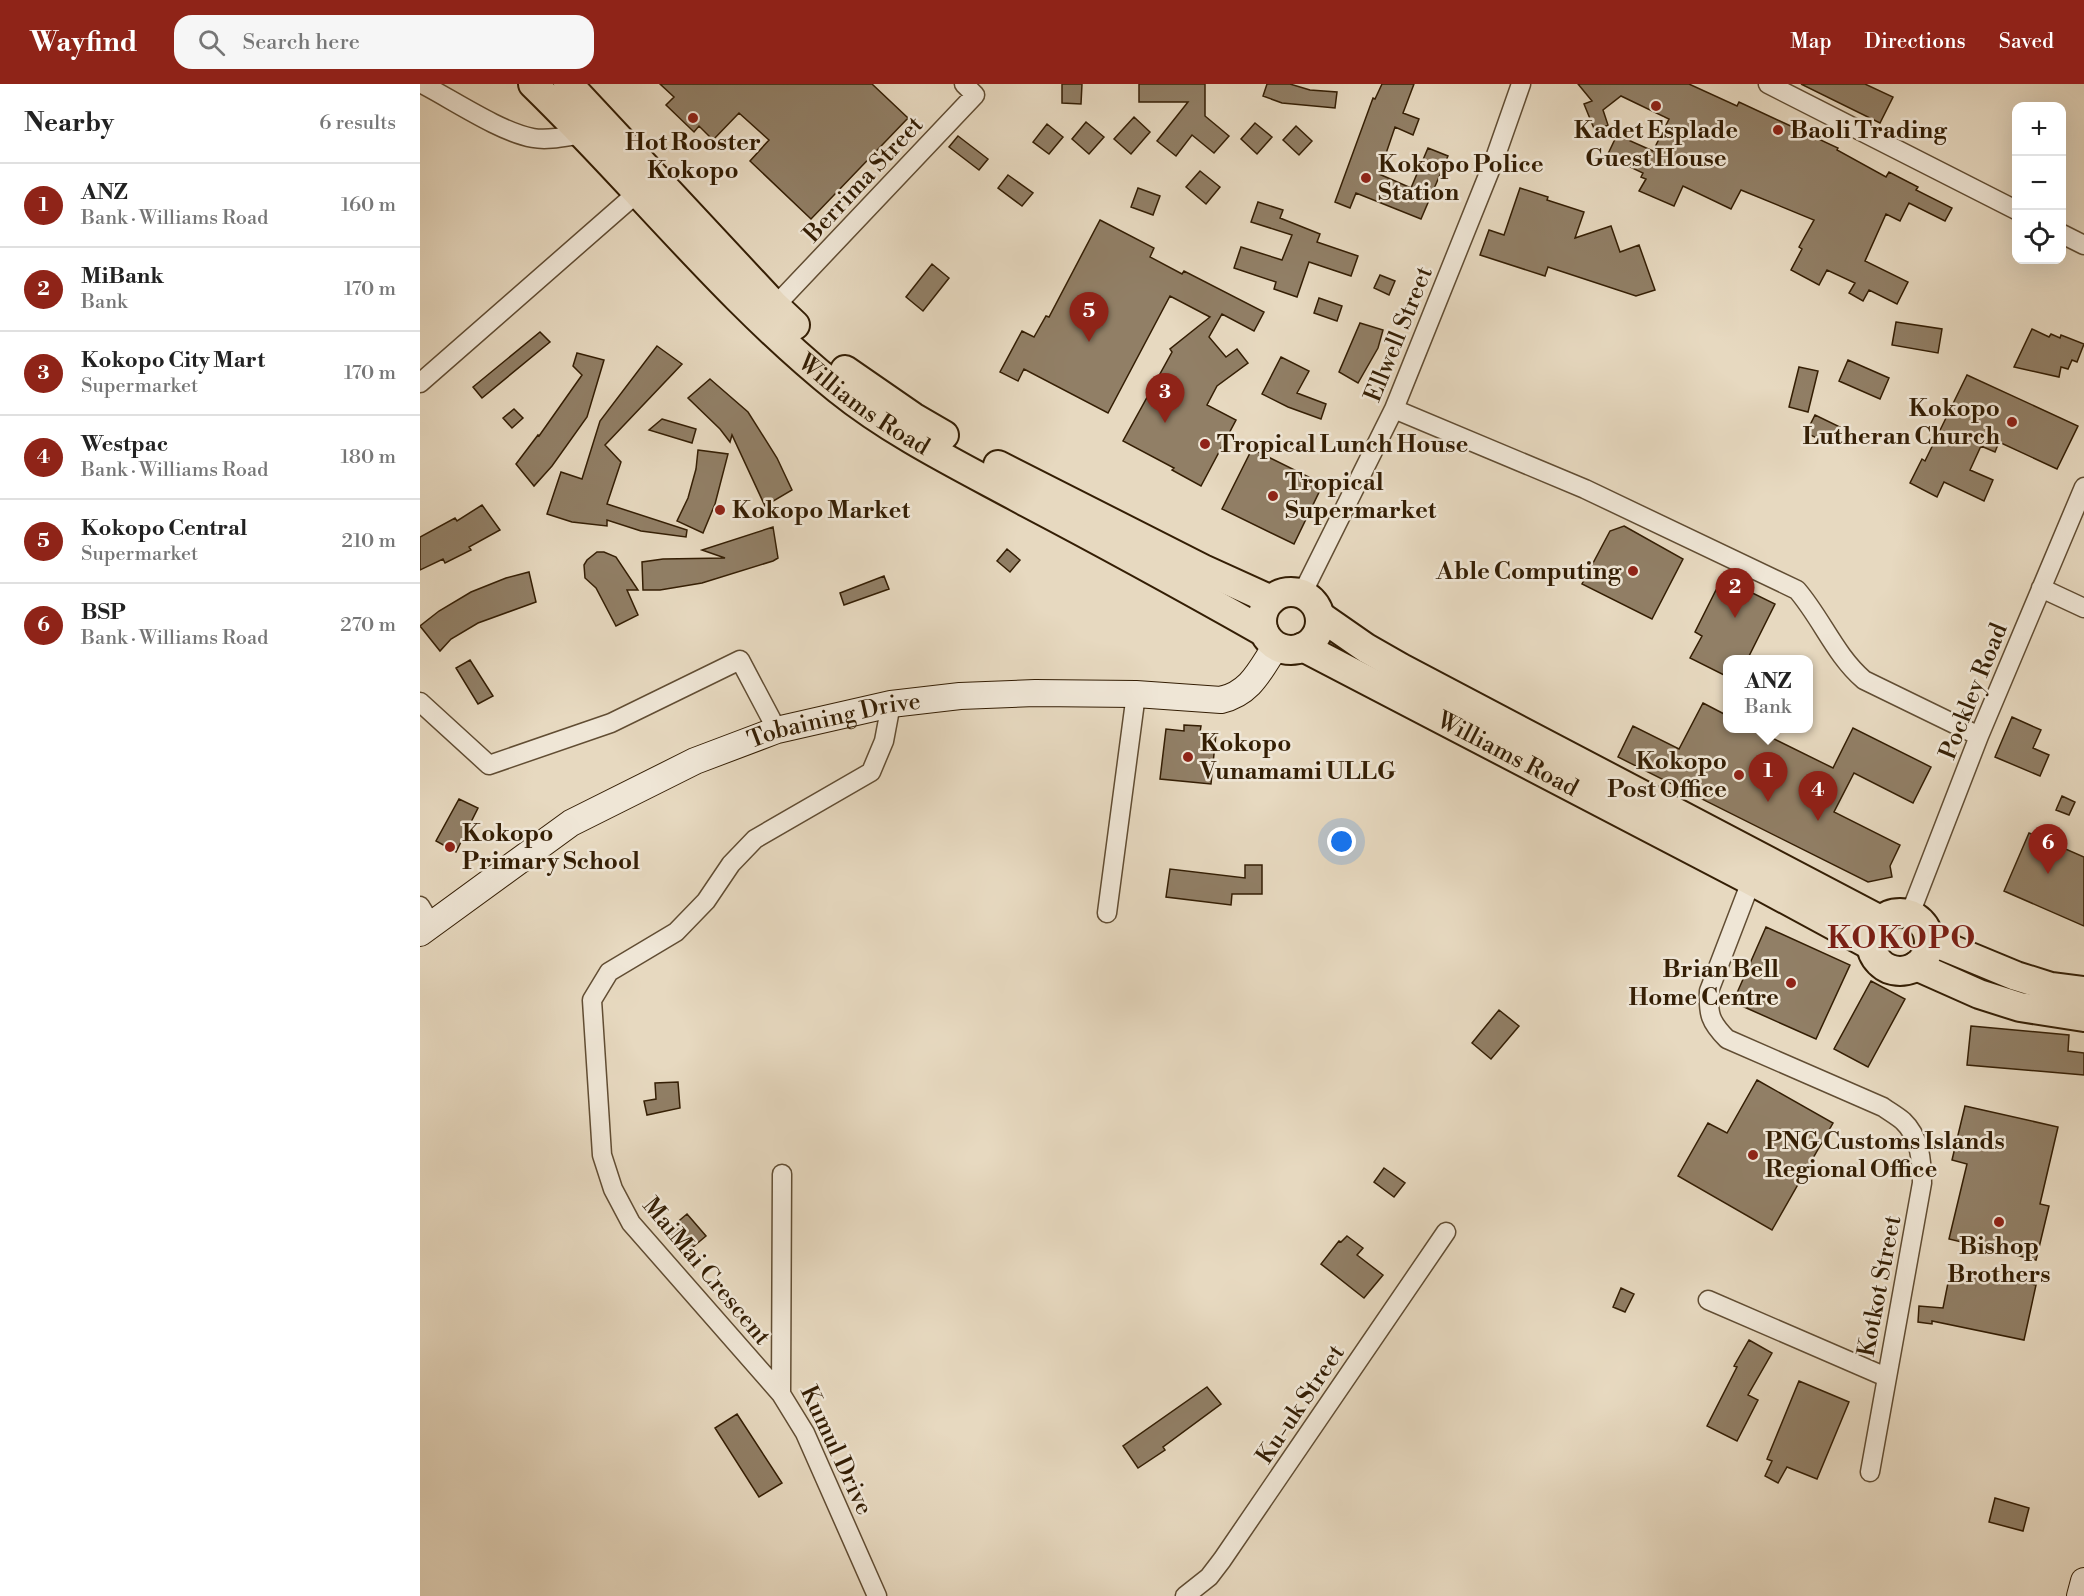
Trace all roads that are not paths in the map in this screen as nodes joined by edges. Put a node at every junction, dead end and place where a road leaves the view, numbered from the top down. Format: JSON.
{"nodes":[{"id":1,"x":422,"y":84,"type":"edge"},
{"id":2,"x":533,"y":84,"type":"edge"},
{"id":3,"x":568,"y":84,"type":"edge"},
{"id":4,"x":1521,"y":84,"type":"edge"},
{"id":5,"x":1768,"y":84,"type":"edge"},
{"id":6,"x":975,"y":88,"type":"edge"},
{"id":7,"x":584,"y":134,"type":"junction"},
{"id":8,"x":637,"y":193,"type":"junction"},
{"id":9,"x":2012,"y":208,"type":"edge"},
{"id":10,"x":2066,"y":237,"type":"edge"},
{"id":11,"x":2084,"y":246,"type":"edge"},
{"id":12,"x":775,"y":306,"type":"junction"},
{"id":13,"x":420,"y":383,"type":"edge"},
{"id":14,"x":1394,"y":409,"type":"junction"},
{"id":15,"x":2084,"y":487,"type":"edge"},
{"id":16,"x":2041,"y":588,"type":"junction"},
{"id":17,"x":1302,"y":594,"type":"junction"},
{"id":18,"x":1271,"y":600,"type":"junction"},
{"id":19,"x":2084,"y":608,"type":"edge"},
{"id":20,"x":1320,"y":616,"type":"junction"},
{"id":21,"x":1281,"y":642,"type":"junction"},
{"id":22,"x":1136,"y":694,"type":"junction"},
{"id":23,"x":420,"y":702,"type":"edge"},
{"id":24,"x":891,"y":704,"type":"junction"},
{"id":25,"x":777,"y":730,"type":"junction"},
{"id":26,"x":1979,"y":736,"type":"junction"},
{"id":27,"x":1756,"y":869,"type":"junction"},
{"id":28,"x":1107,"y":913,"type":"dead end"},
{"id":29,"x":1910,"y":914,"type":"junction"},
{"id":30,"x":424,"y":922,"type":"edge"},
{"id":31,"x":1875,"y":933,"type":"junction"},
{"id":32,"x":1929,"y":940,"type":"junction"},
{"id":33,"x":1916,"y":966,"type":"junction"},
{"id":34,"x":2084,"y":991,"type":"edge"},
{"id":35,"x":2084,"y":1017,"type":"edge"},
{"id":36,"x":782,"y":1174,"type":"dead end"},
{"id":37,"x":1446,"y":1232,"type":"dead end"},
{"id":38,"x":1708,"y":1300,"type":"dead end"},
{"id":39,"x":1886,"y":1377,"type":"junction"},
{"id":40,"x":781,"y":1394,"type":"junction"},
{"id":41,"x":1870,"y":1472,"type":"dead end"},
{"id":42,"x":2084,"y":1581,"type":"edge"},
{"id":43,"x":877,"y":1596,"type":"edge"},
{"id":44,"x":1185,"y":1596,"type":"edge"},
{"id":45,"x":2080,"y":1596,"type":"edge"}],
"edges":[{"from":1,"to":7,"type":"street"},
{"from":2,"to":7,"type":"main road","name":"Williams Road"},
{"from":3,"to":12,"type":"main road","name":"Williams Road"},
{"from":4,"to":14,"type":"street","name":"Ellwell Street"},
{"from":5,"to":9,"type":"street"},
{"from":6,"to":12,"type":"street","name":"Berrima Street"},
{"from":7,"to":8,"type":"main road","name":"Williams Road"},
{"from":8,"to":13,"type":"street"},
{"from":8,"to":21,"type":"main road","name":"Williams Road"},
{"from":10,"to":11,"type":"street"},
{"from":12,"to":18,"type":"main road","name":"Williams Road"},
{"from":14,"to":17,"type":"street","name":"Ellwell Street"},
{"from":14,"to":26,"type":"street"},
{"from":15,"to":16,"type":"street","name":"Pockley Road"},
{"from":16,"to":19,"type":"street"},
{"from":16,"to":26,"type":"street","name":"Pockley Road"},
{"from":17,"to":18,"type":"main road"},
{"from":17,"to":20,"type":"main road","name":"Williams Road"},
{"from":18,"to":21,"type":"main road"},
{"from":20,"to":21,"type":"main road"},
{"from":20,"to":27,"type":"main road","name":"Williams Road"},
{"from":21,"to":22,"type":"street","name":"Tobaining Drive"},
{"from":21,"to":27,"type":"main road","name":"Williams Road"},
{"from":22,"to":24,"type":"street","name":"Tobaining Drive"},
{"from":22,"to":28,"type":"street"},
{"from":23,"to":25,"type":"street"},
{"from":24,"to":25,"type":"street","name":"Tobaining Drive"},
{"from":24,"to":40,"type":"street","name":"MaiMai Crescent"},
{"from":25,"to":30,"type":"street","name":"Tobaining Drive"},
{"from":26,"to":29,"type":"street","name":"Pockley Road"},
{"from":27,"to":31,"type":"main road","name":"Williams Road"},
{"from":27,"to":39,"type":"street","name":"Kotkot Street"},
{"from":29,"to":31,"type":"main road"},
{"from":29,"to":32,"type":"main road"},
{"from":31,"to":33,"type":"main road","name":"Williams Road"},
{"from":32,"to":33,"type":"main road"},
{"from":32,"to":34,"type":"main road"},
{"from":33,"to":35,"type":"main road","name":"Williams Road"},
{"from":36,"to":40,"type":"street","name":"Kumul Drive"},
{"from":37,"to":44,"type":"street","name":"Ku-uk Street"},
{"from":38,"to":39,"type":"street"},
{"from":39,"to":41,"type":"street","name":"Kotkot Street"},
{"from":40,"to":43,"type":"street","name":"Kumul Drive"},
{"from":42,"to":45,"type":"street"}]}
